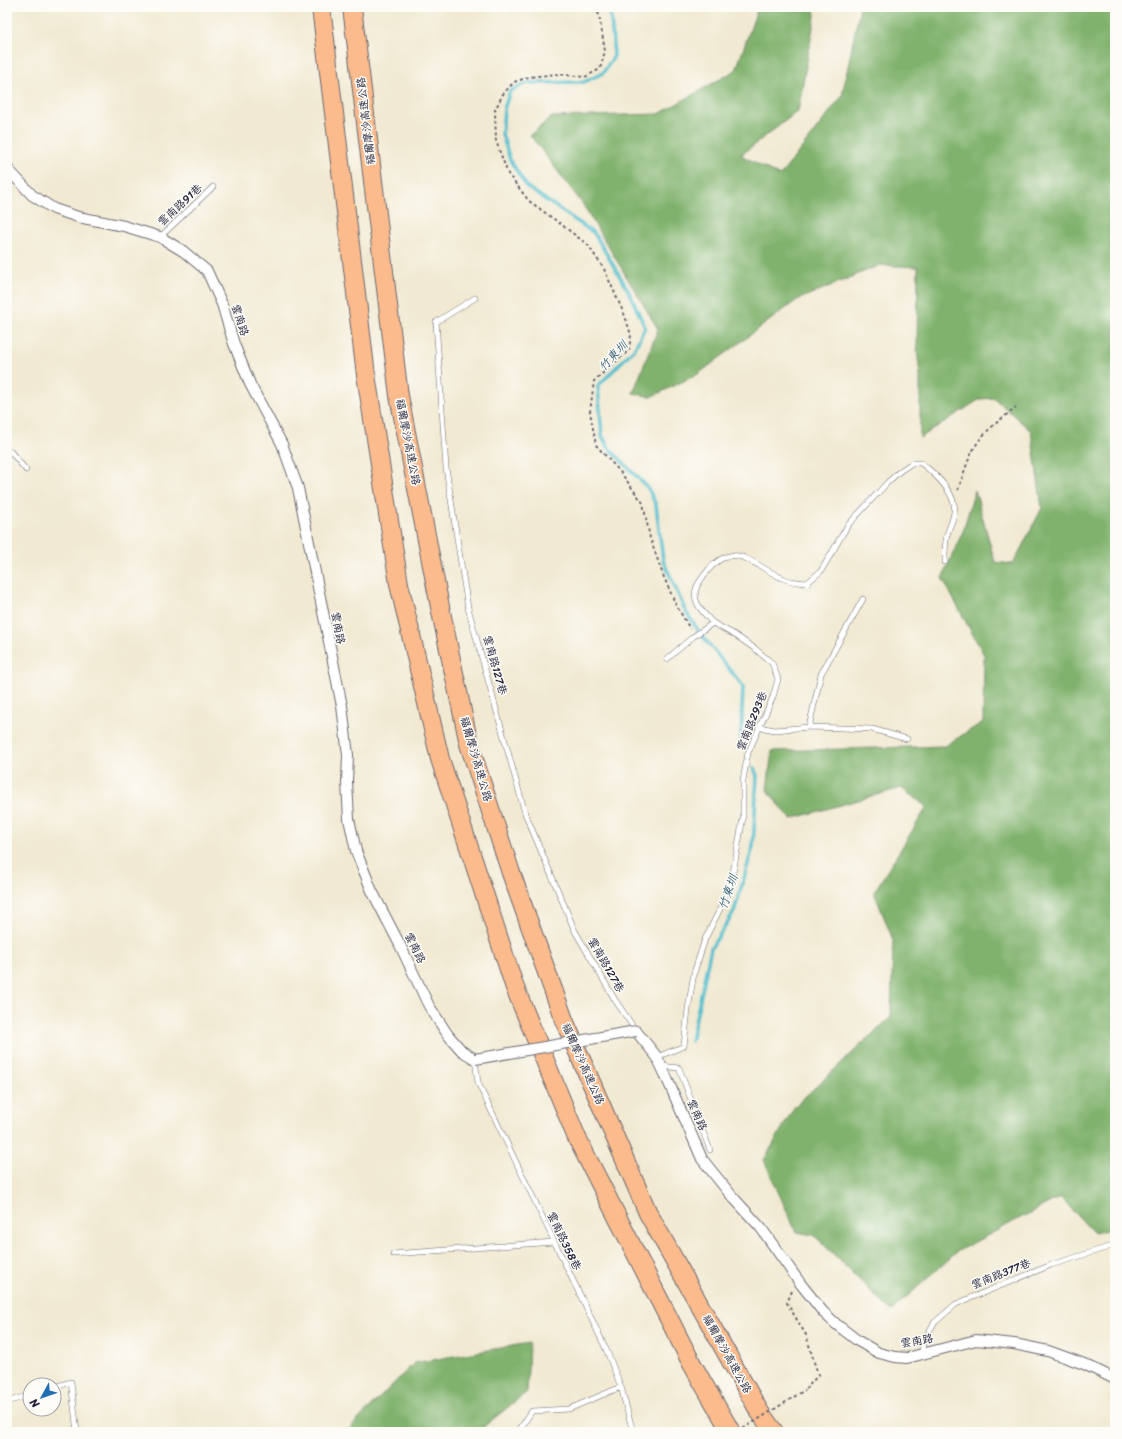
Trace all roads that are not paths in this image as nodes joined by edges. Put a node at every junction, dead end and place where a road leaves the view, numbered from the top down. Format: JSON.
{"nodes":[{"id":1,"x":321,"y":7,"type":"edge"},
{"id":2,"x":352,"y":7,"type":"edge"},
{"id":3,"x":766,"y":7,"type":"edge"},
{"id":4,"x":784,"y":7,"type":"edge"},
{"id":5,"x":7,"y":168,"type":"edge"},
{"id":6,"x":213,"y":187,"type":"dead end"},
{"id":7,"x":160,"y":237,"type":"junction"},
{"id":8,"x":475,"y":298,"type":"dead end"},
{"id":9,"x":7,"y":451,"type":"edge"},
{"id":10,"x":26,"y":470,"type":"dead end"},
{"id":11,"x":945,"y":562,"type":"dead end"},
{"id":12,"x":863,"y":599,"type":"dead end"},
{"id":13,"x":713,"y":623,"type":"junction"},
{"id":14,"x":667,"y":659,"type":"dead end"},
{"id":15,"x":759,"y":727,"type":"junction"},
{"id":16,"x":809,"y":727,"type":"junction"},
{"id":17,"x":907,"y":739,"type":"dead end"},
{"id":18,"x":636,"y":1031,"type":"junction"},
{"id":19,"x":475,"y":1059,"type":"junction"},
{"id":20,"x":659,"y":1062,"type":"junction"},
{"id":21,"x":710,"y":1150,"type":"dead end"},
{"id":22,"x":554,"y":1242,"type":"junction"},
{"id":23,"x":1115,"y":1245,"type":"edge"},
{"id":24,"x":393,"y":1254,"type":"dead end"},
{"id":25,"x":922,"y":1354,"type":"junction"},
{"id":26,"x":1115,"y":1379,"type":"edge"},
{"id":27,"x":62,"y":1385,"type":"edge"},
{"id":28,"x":621,"y":1387,"type":"junction"},
{"id":29,"x":22,"y":1397,"type":"edge"},
{"id":30,"x":7,"y":1402,"type":"edge"},
{"id":31,"x":77,"y":1432,"type":"edge"},
{"id":32,"x":518,"y":1432,"type":"edge"},
{"id":33,"x":634,"y":1432,"type":"edge"},
{"id":34,"x":731,"y":1432,"type":"edge"},
{"id":35,"x":774,"y":1432,"type":"edge"}],
"edges":[{"from":1,"to":34,"type":"highway"},
{"from":2,"to":35,"type":"highway","name":"福爾摩沙高速公路"},
{"from":3,"to":4,"type":"lane"},
{"from":5,"to":7,"type":"street","name":"雲南路"},
{"from":6,"to":7,"type":"lane","name":"雲南路91巷"},
{"from":7,"to":19,"type":"street","name":"雲南路"},
{"from":8,"to":18,"type":"lane","name":"雲南路127巷"},
{"from":9,"to":10,"type":"lane"},
{"from":11,"to":13,"type":"lane"},
{"from":12,"to":16,"type":"lane"},
{"from":13,"to":14,"type":"lane"},
{"from":13,"to":15,"type":"lane","name":"雲南路293巷"},
{"from":15,"to":16,"type":"lane"},
{"from":15,"to":20,"type":"lane","name":"雲南路293巷"},
{"from":16,"to":17,"type":"lane"},
{"from":18,"to":19,"type":"street","bridge":true},
{"from":18,"to":20,"type":"street","name":"雲南路"},
{"from":19,"to":22,"type":"lane","name":"雲南路358巷"},
{"from":20,"to":21,"type":"lane"},
{"from":20,"to":25,"type":"street","name":"雲南路"},
{"from":22,"to":24,"type":"lane"},
{"from":22,"to":28,"type":"lane","name":"雲南路358巷"},
{"from":23,"to":25,"type":"lane","name":"雲南路377巷"},
{"from":25,"to":26,"type":"street","name":"雲南路"},
{"from":27,"to":31,"type":"lane"},
{"from":28,"to":32,"type":"lane"},
{"from":28,"to":33,"type":"lane","name":"雲南路358巷"},
{"from":29,"to":30,"type":"lane"}]}
